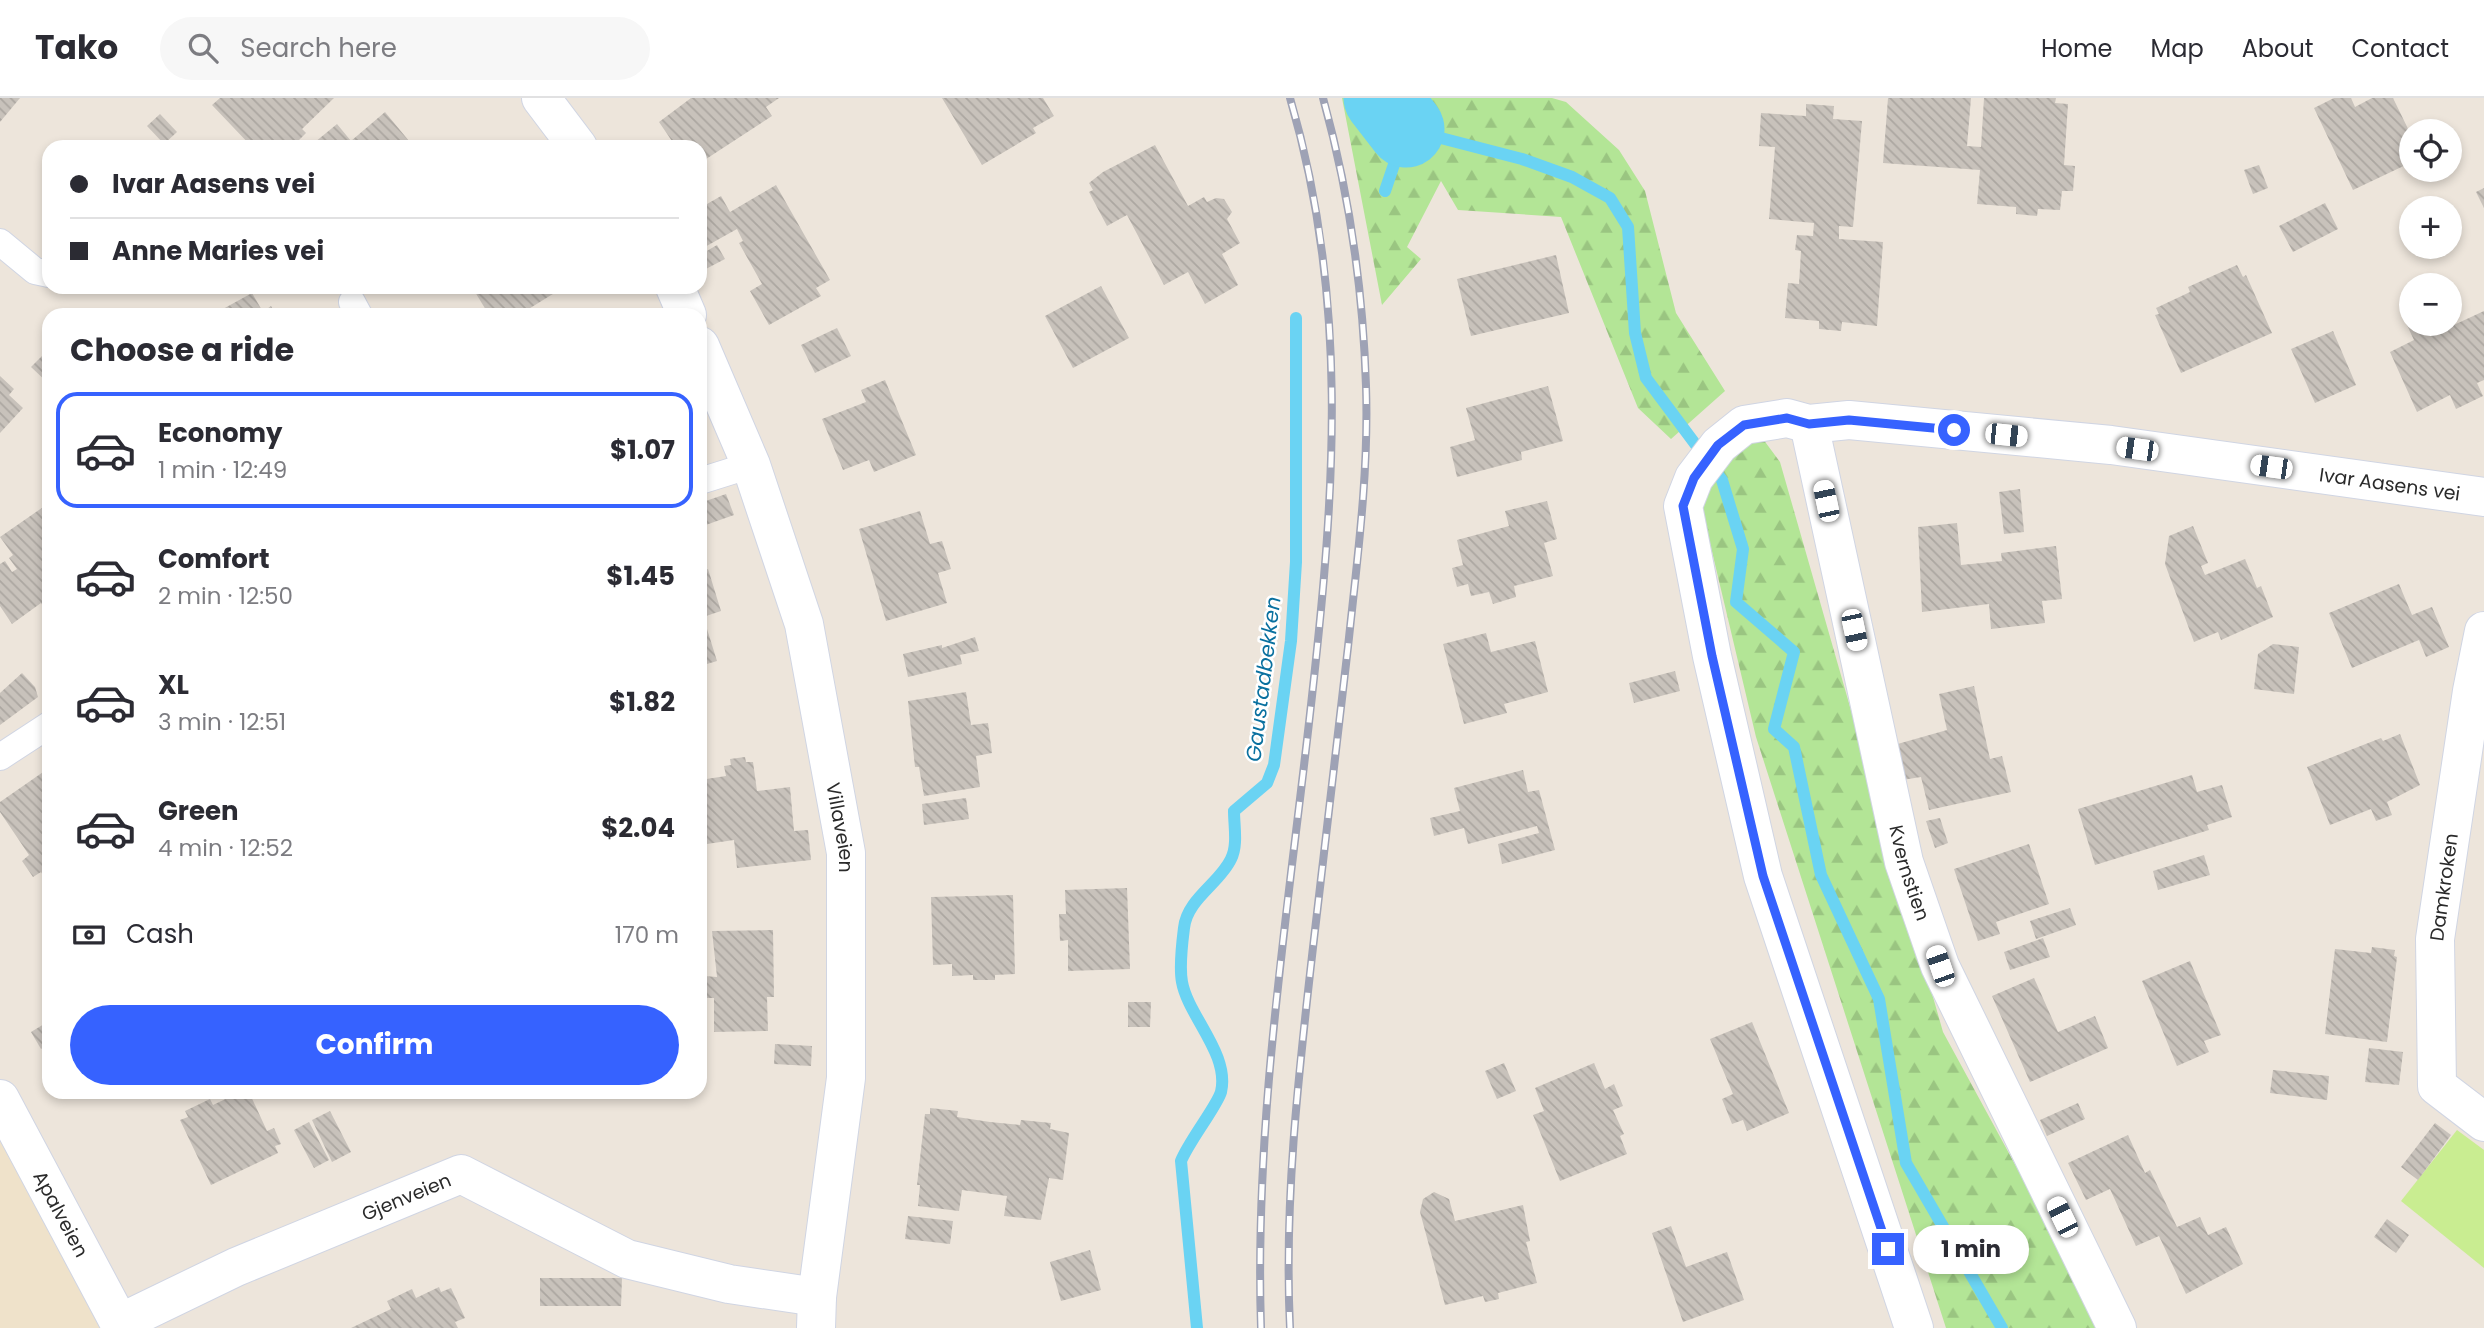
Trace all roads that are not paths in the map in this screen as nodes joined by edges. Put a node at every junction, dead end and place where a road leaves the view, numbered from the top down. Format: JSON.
{"nodes":[{"id":1,"x":541,"y":98,"type":"edge"},
{"id":2,"x":573,"y":140,"type":"edge"},
{"id":3,"x":0,"y":242,"type":"edge"},
{"id":4,"x":42,"y":272,"type":"edge"},
{"id":5,"x":707,"y":362,"type":"edge"},
{"id":6,"x":1809,"y":424,"type":"junction"},
{"id":7,"x":751,"y":465,"type":"junction"},
{"id":8,"x":707,"y":479,"type":"edge"},
{"id":9,"x":2484,"y":497,"type":"edge"},
{"id":10,"x":2484,"y":631,"type":"edge"},
{"id":11,"x":42,"y":730,"type":"edge"},
{"id":12,"x":0,"y":757,"type":"edge"},
{"id":13,"x":0,"y":1099,"type":"edge"},
{"id":14,"x":2484,"y":1122,"type":"edge"},
{"id":15,"x":816,"y":1312,"type":"edge"},
{"id":16,"x":121,"y":1326,"type":"edge"},
{"id":17,"x":1914,"y":1328,"type":"edge"},
{"id":18,"x":2117,"y":1328,"type":"edge"}],
"edges":[{"from":1,"to":2,"type":"street"},
{"from":3,"to":4,"type":"lane"},
{"from":5,"to":7,"type":"street","name":"Villaveien"},
{"from":6,"to":9,"type":"street","name":"Ivar Aasens vei"},
{"from":6,"to":17,"type":"street","name":"Ivar Aasens vei"},
{"from":6,"to":18,"type":"street","name":"Kvernstien"},
{"from":7,"to":8,"type":"lane"},
{"from":7,"to":15,"type":"street","name":"Villaveien"},
{"from":10,"to":14,"type":"street","name":"Damkroken"},
{"from":11,"to":12,"type":"lane"},
{"from":13,"to":16,"type":"street","name":"Apalveien"},
{"from":15,"to":16,"type":"street","name":"Gjenveien"}]}
